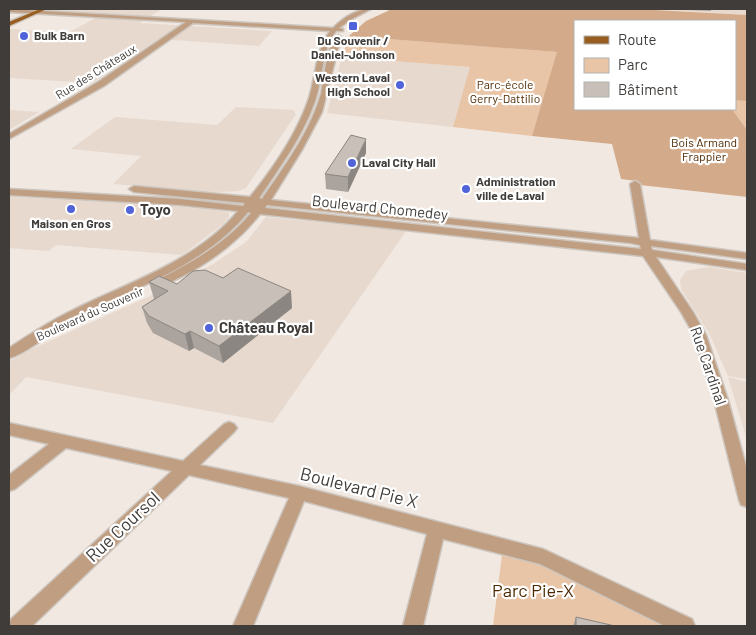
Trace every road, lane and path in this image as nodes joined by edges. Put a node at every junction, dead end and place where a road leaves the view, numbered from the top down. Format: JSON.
{"nodes":[{"id":1,"x":44,"y":9,"type":"edge"},
{"id":2,"x":368,"y":9,"type":"edge"},
{"id":3,"x":376,"y":11,"type":"dead end"},
{"id":4,"x":9,"y":12,"type":"edge"},
{"id":5,"x":31,"y":12,"type":"edge"},
{"id":6,"x":9,"y":20,"type":"edge"},
{"id":7,"x":190,"y":23,"type":"junction"},
{"id":8,"x":9,"y":24,"type":"edge"},
{"id":9,"x":334,"y":31,"type":"junction"},
{"id":10,"x":343,"y":31,"type":"junction"},
{"id":11,"x":9,"y":137,"type":"edge"},
{"id":12,"x":264,"y":182,"type":"junction"},
{"id":13,"x":9,"y":184,"type":"edge"},
{"id":14,"x":635,"y":184,"type":"dead end"},
{"id":15,"x":276,"y":186,"type":"junction"},
{"id":16,"x":9,"y":192,"type":"edge"},
{"id":17,"x":222,"y":197,"type":"junction"},
{"id":18,"x":256,"y":205,"type":"junction"},
{"id":19,"x":297,"y":205,"type":"junction"},
{"id":20,"x":646,"y":248,"type":"junction"},
{"id":21,"x":747,"y":256,"type":"edge"},
{"id":22,"x":747,"y":267,"type":"edge"},
{"id":23,"x":9,"y":354,"type":"edge"},
{"id":24,"x":229,"y":428,"type":"dead end"},
{"id":25,"x":9,"y":429,"type":"edge"},
{"id":26,"x":64,"y":441,"type":"junction"},
{"id":27,"x":743,"y":467,"type":"edge"},
{"id":28,"x":185,"y":468,"type":"junction"},
{"id":29,"x":9,"y":484,"type":"edge"},
{"id":30,"x":300,"y":494,"type":"junction"},
{"id":31,"x":747,"y":500,"type":"edge"},
{"id":32,"x":437,"y":528,"type":"junction"},
{"id":33,"x":18,"y":626,"type":"edge"},
{"id":34,"x":242,"y":626,"type":"edge"},
{"id":35,"x":413,"y":626,"type":"edge"},
{"id":36,"x":685,"y":626,"type":"edge"}],
"edges":[{"from":1,"to":5,"type":"main road"},
{"from":2,"to":9,"type":"street"},
{"from":3,"to":10,"type":"street"},
{"from":4,"to":5,"type":"street"},
{"from":5,"to":6,"type":"main road"},
{"from":5,"to":7,"type":"street"},
{"from":5,"to":8,"type":"main road"},
{"from":7,"to":9,"type":"street"},
{"from":7,"to":11,"type":"street","name":"Rue des Châteaux"},
{"from":9,"to":10,"type":"street"},
{"from":9,"to":12,"type":"street","name":"Boulevard du Souvenir"},
{"from":10,"to":15,"type":"street","name":"Boulevard du Souvenir"},
{"from":12,"to":17,"type":"street"},
{"from":12,"to":18,"type":"street","name":"Boulevard du Souvenir"},
{"from":13,"to":17,"type":"street","name":"Boulevard Chomedey"},
{"from":14,"to":20,"type":"street","name":"Rue Cardinal"},
{"from":15,"to":18,"type":"street","name":"Boulevard du Souvenir"},
{"from":15,"to":19,"type":"street"},
{"from":16,"to":18,"type":"street","name":"Boulevard Chomedey"},
{"from":17,"to":18,"type":"street","name":"Boulevard Chomedey"},
{"from":18,"to":19,"type":"street","name":"Boulevard Chomedey"},
{"from":18,"to":20,"type":"street","name":"Boulevard Chomedey"},
{"from":18,"to":23,"type":"street","name":"Boulevard du Souvenir"},
{"from":19,"to":20,"type":"street","name":"Boulevard Chomedey"},
{"from":20,"to":21,"type":"street","name":"Boulevard Chomedey"},
{"from":20,"to":22,"type":"street","name":"Boulevard Chomedey"},
{"from":20,"to":27,"type":"street","name":"Rue Cardinal"},
{"from":24,"to":28,"type":"street","name":"Rue Coursol"},
{"from":25,"to":26,"type":"street","name":"Boulevard Pie X"},
{"from":26,"to":28,"type":"street","name":"Boulevard Pie X"},
{"from":26,"to":29,"type":"street"},
{"from":27,"to":31,"type":"street","name":"Rue Cardinal"},
{"from":28,"to":30,"type":"street","name":"Boulevard Pie X"},
{"from":28,"to":33,"type":"street","name":"Rue Coursol"},
{"from":30,"to":32,"type":"street","name":"Boulevard Pie X"},
{"from":30,"to":34,"type":"street"},
{"from":32,"to":35,"type":"street"},
{"from":32,"to":36,"type":"street","name":"Boulevard Pie X"}]}
